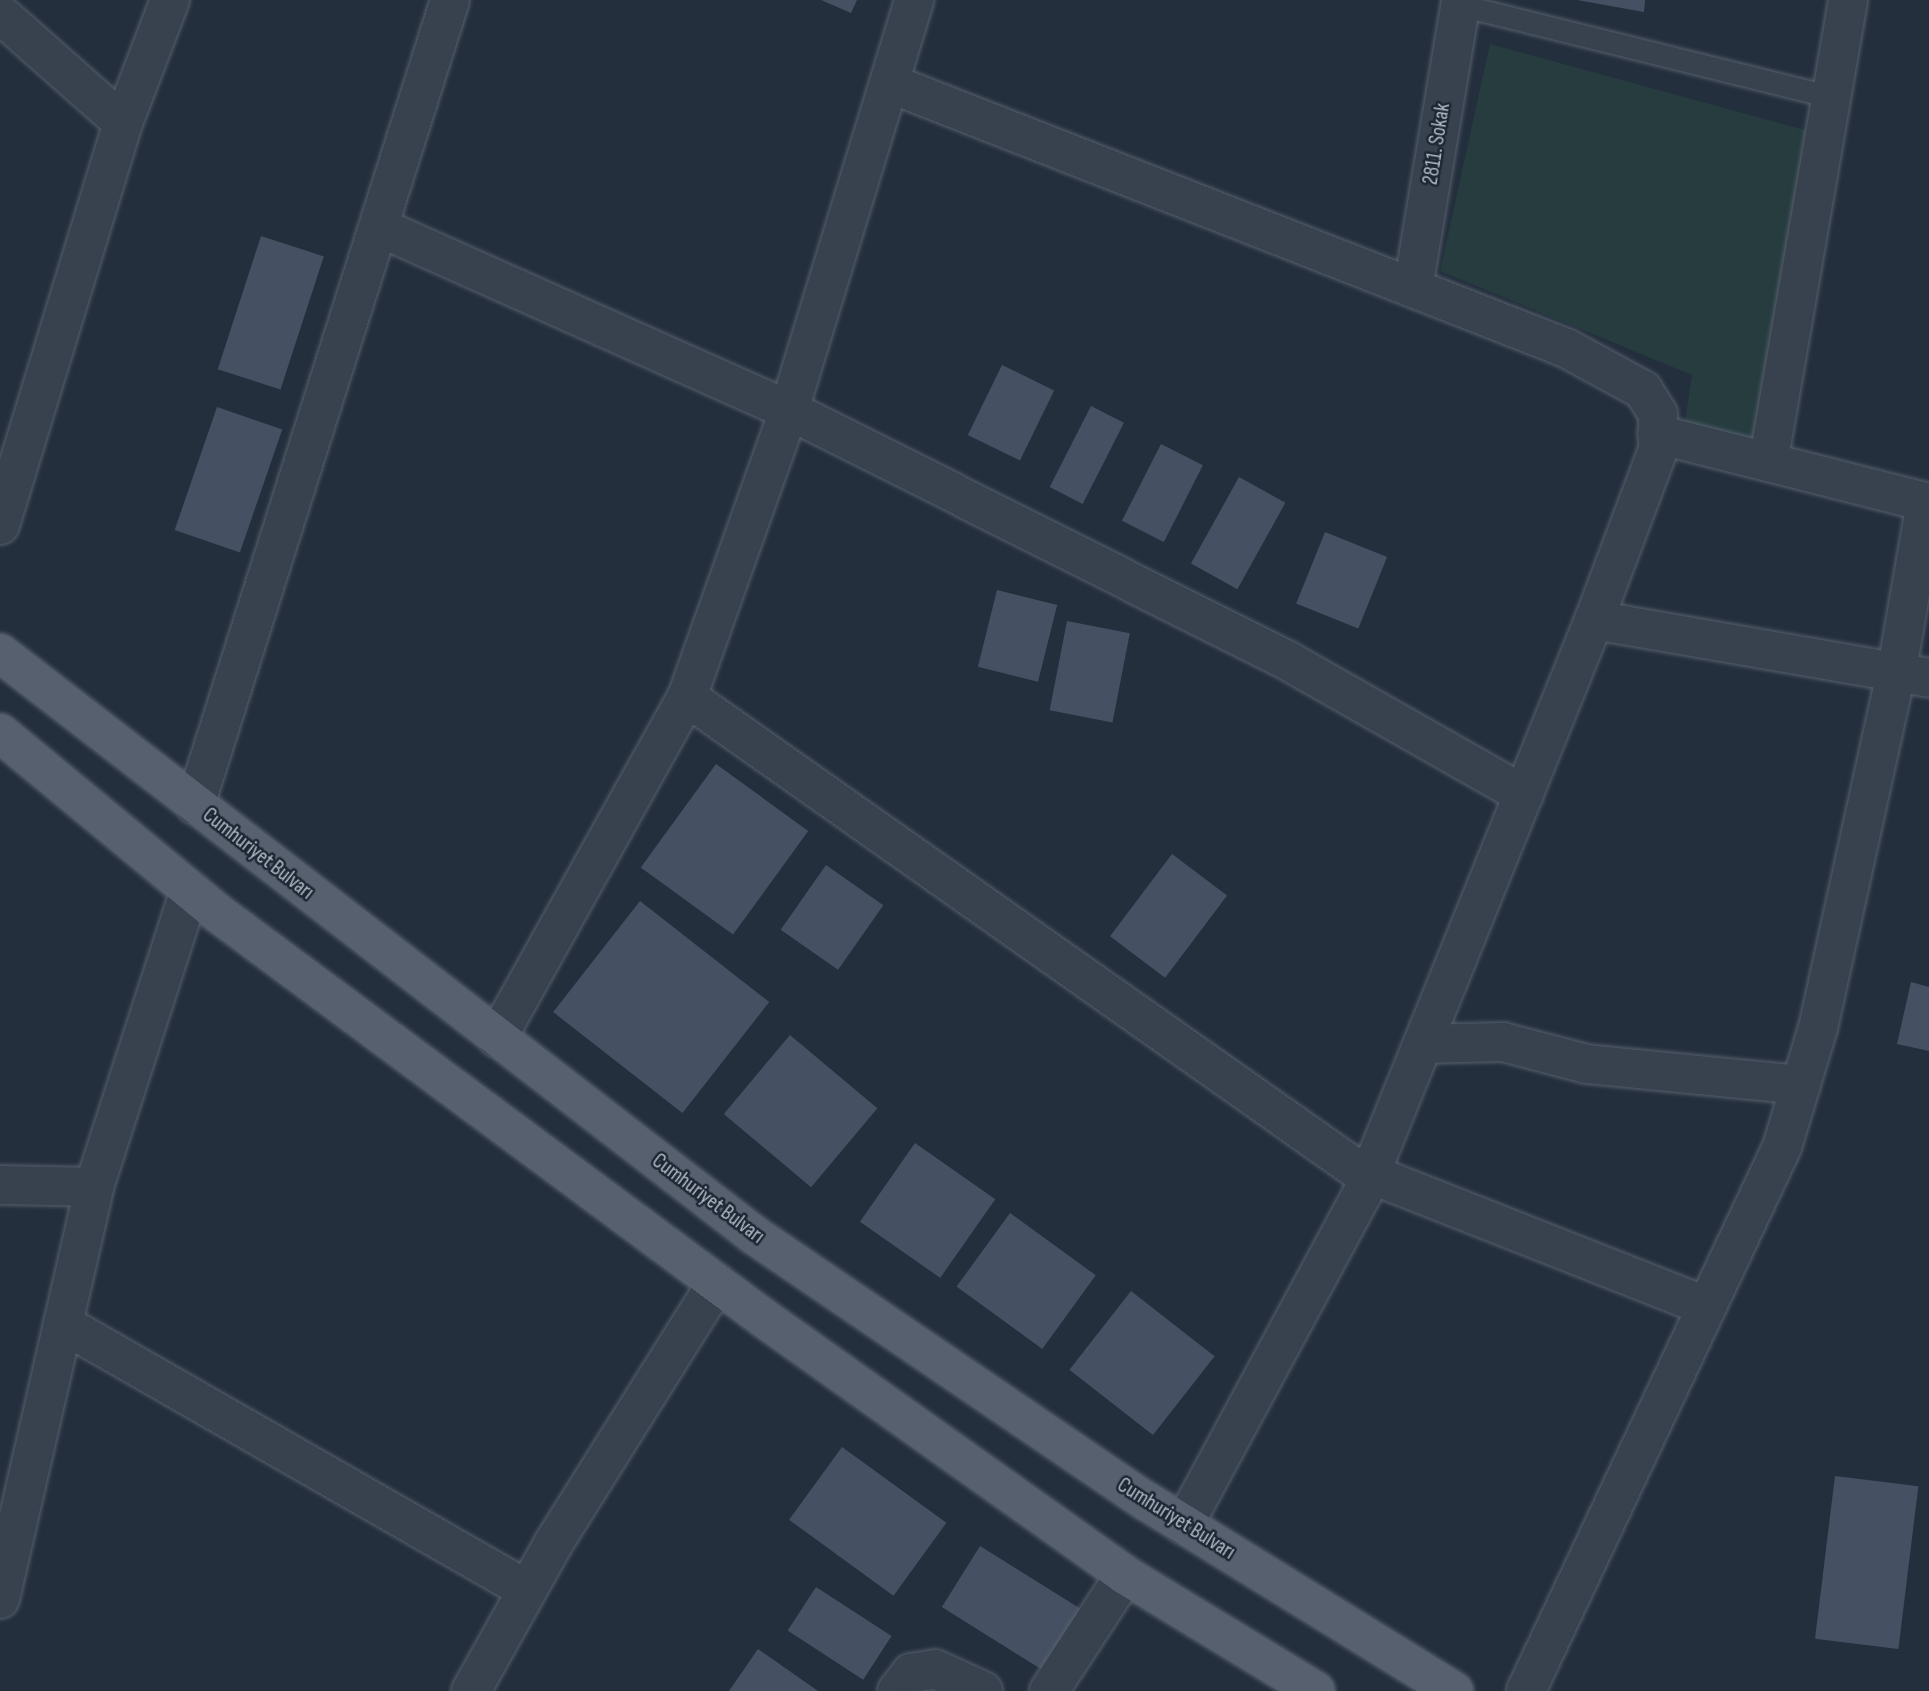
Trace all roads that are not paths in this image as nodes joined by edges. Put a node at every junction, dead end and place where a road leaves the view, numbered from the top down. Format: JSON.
{"nodes":[{"id":1,"x":170,"y":0,"type":"edge"},
{"id":2,"x":450,"y":0,"type":"edge"},
{"id":3,"x":914,"y":0,"type":"edge"},
{"id":4,"x":1848,"y":0,"type":"edge"},
{"id":5,"x":1460,"y":2,"type":"edge"},
{"id":6,"x":0,"y":15,"type":"edge"},
{"id":7,"x":889,"y":83,"type":"junction"},
{"id":8,"x":1832,"y":97,"type":"junction"},
{"id":9,"x":123,"y":123,"type":"junction"},
{"id":10,"x":379,"y":227,"type":"junction"},
{"id":11,"x":1413,"y":288,"type":"junction"},
{"id":12,"x":789,"y":410,"type":"junction"},
{"id":13,"x":1657,"y":434,"type":"junction"},
{"id":14,"x":1769,"y":458,"type":"junction"},
{"id":15,"x":1928,"y":503,"type":"edge"},
{"id":16,"x":0,"y":525,"type":"edge"},
{"id":17,"x":1594,"y":620,"type":"junction"},
{"id":18,"x":0,"y":653,"type":"edge"},
{"id":19,"x":1913,"y":673,"type":"edge"},
{"id":20,"x":687,"y":697,"type":"junction"},
{"id":21,"x":0,"y":733,"type":"edge"},
{"id":22,"x":1524,"y":795,"type":"junction"},
{"id":23,"x":195,"y":805,"type":"junction"},
{"id":24,"x":190,"y":890,"type":"junction"},
{"id":25,"x":498,"y":1038,"type":"junction"},
{"id":26,"x":1423,"y":1044,"type":"junction"},
{"id":27,"x":1801,"y":1085,"type":"junction"},
{"id":28,"x":1370,"y":1174,"type":"junction"},
{"id":29,"x":0,"y":1185,"type":"edge"},
{"id":30,"x":94,"y":1187,"type":"junction"},
{"id":31,"x":717,"y":1283,"type":"junction"},
{"id":32,"x":1705,"y":1306,"type":"junction"},
{"id":33,"x":63,"y":1324,"type":"junction"},
{"id":34,"x":1184,"y":1525,"type":"junction"},
{"id":35,"x":1125,"y":1576,"type":"junction"},
{"id":36,"x":527,"y":1590,"type":"junction"},
{"id":37,"x":0,"y":1599,"type":"edge"},
{"id":38,"x":471,"y":1691,"type":"edge"},
{"id":39,"x":897,"y":1691,"type":"edge"},
{"id":40,"x":983,"y":1691,"type":"edge"},
{"id":41,"x":1049,"y":1691,"type":"edge"},
{"id":42,"x":1316,"y":1691,"type":"edge"},
{"id":43,"x":1454,"y":1691,"type":"edge"},
{"id":44,"x":1526,"y":1691,"type":"edge"}],
"edges":[{"from":1,"to":9,"type":"street"},
{"from":2,"to":10,"type":"street"},
{"from":3,"to":7,"type":"street"},
{"from":4,"to":8,"type":"street"},
{"from":5,"to":8,"type":"lane"},
{"from":5,"to":11,"type":"street","name":"2811. Sokak"},
{"from":6,"to":9,"type":"street"},
{"from":7,"to":11,"type":"street"},
{"from":7,"to":12,"type":"street"},
{"from":8,"to":14,"type":"street"},
{"from":9,"to":16,"type":"street"},
{"from":10,"to":12,"type":"street"},
{"from":10,"to":23,"type":"street"},
{"from":11,"to":13,"type":"street"},
{"from":12,"to":20,"type":"street"},
{"from":12,"to":22,"type":"street"},
{"from":13,"to":14,"type":"street"},
{"from":13,"to":17,"type":"street"},
{"from":14,"to":15,"type":"street"},
{"from":15,"to":19,"type":"street"},
{"from":17,"to":19,"type":"street"},
{"from":17,"to":22,"type":"street"},
{"from":18,"to":23,"type":"main road","name":"Cumhuriyet Bulvarı"},
{"from":19,"to":27,"type":"street"},
{"from":20,"to":25,"type":"street"},
{"from":20,"to":28,"type":"street"},
{"from":21,"to":24,"type":"main road"},
{"from":22,"to":26,"type":"street"},
{"from":23,"to":25,"type":"main road","name":"Cumhuriyet Bulvarı"},
{"from":24,"to":30,"type":"street"},
{"from":24,"to":31,"type":"main road"},
{"from":25,"to":34,"type":"main road","name":"Cumhuriyet Bulvarı"},
{"from":26,"to":27,"type":"street"},
{"from":26,"to":28,"type":"street"},
{"from":27,"to":32,"type":"street"},
{"from":28,"to":32,"type":"street"},
{"from":28,"to":34,"type":"street"},
{"from":29,"to":30,"type":"street"},
{"from":30,"to":33,"type":"street"},
{"from":31,"to":35,"type":"main road"},
{"from":31,"to":36,"type":"street"},
{"from":32,"to":44,"type":"street"},
{"from":33,"to":36,"type":"street"},
{"from":33,"to":37,"type":"street"},
{"from":34,"to":43,"type":"main road","name":"Cumhuriyet Bulvarı"},
{"from":35,"to":41,"type":"street"},
{"from":35,"to":42,"type":"main road"},
{"from":36,"to":38,"type":"street"},
{"from":39,"to":40,"type":"street"}]}
